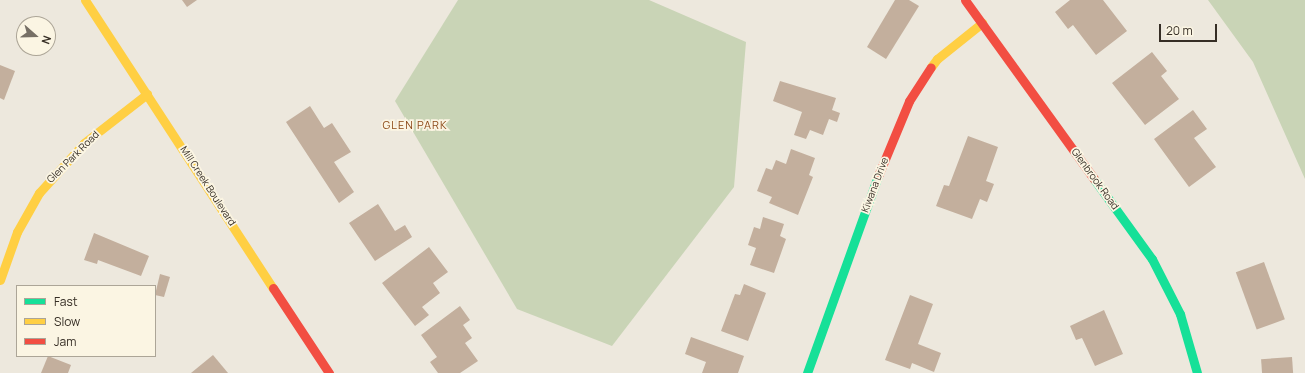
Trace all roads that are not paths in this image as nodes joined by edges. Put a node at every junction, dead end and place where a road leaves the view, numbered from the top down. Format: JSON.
{"nodes":[{"id":1,"x":85,"y":0,"type":"edge"},
{"id":2,"x":965,"y":0,"type":"edge"},
{"id":3,"x":982,"y":23,"type":"junction"},
{"id":4,"x":147,"y":94,"type":"junction"},
{"id":5,"x":0,"y":280,"type":"edge"},
{"id":6,"x":329,"y":373,"type":"edge"},
{"id":7,"x":807,"y":373,"type":"edge"},
{"id":8,"x":1197,"y":373,"type":"edge"}],
"edges":[{"from":1,"to":4,"type":"street","name":"Mill Creek Boulevard"},
{"from":2,"to":3,"type":"street","name":"Glenbrook Road"},
{"from":3,"to":7,"type":"street","name":"Kiwana Drive"},
{"from":3,"to":8,"type":"street","name":"Glenbrook Road"},
{"from":4,"to":5,"type":"street","name":"Glen Park Road"},
{"from":4,"to":6,"type":"street","name":"Mill Creek Boulevard"}]}
